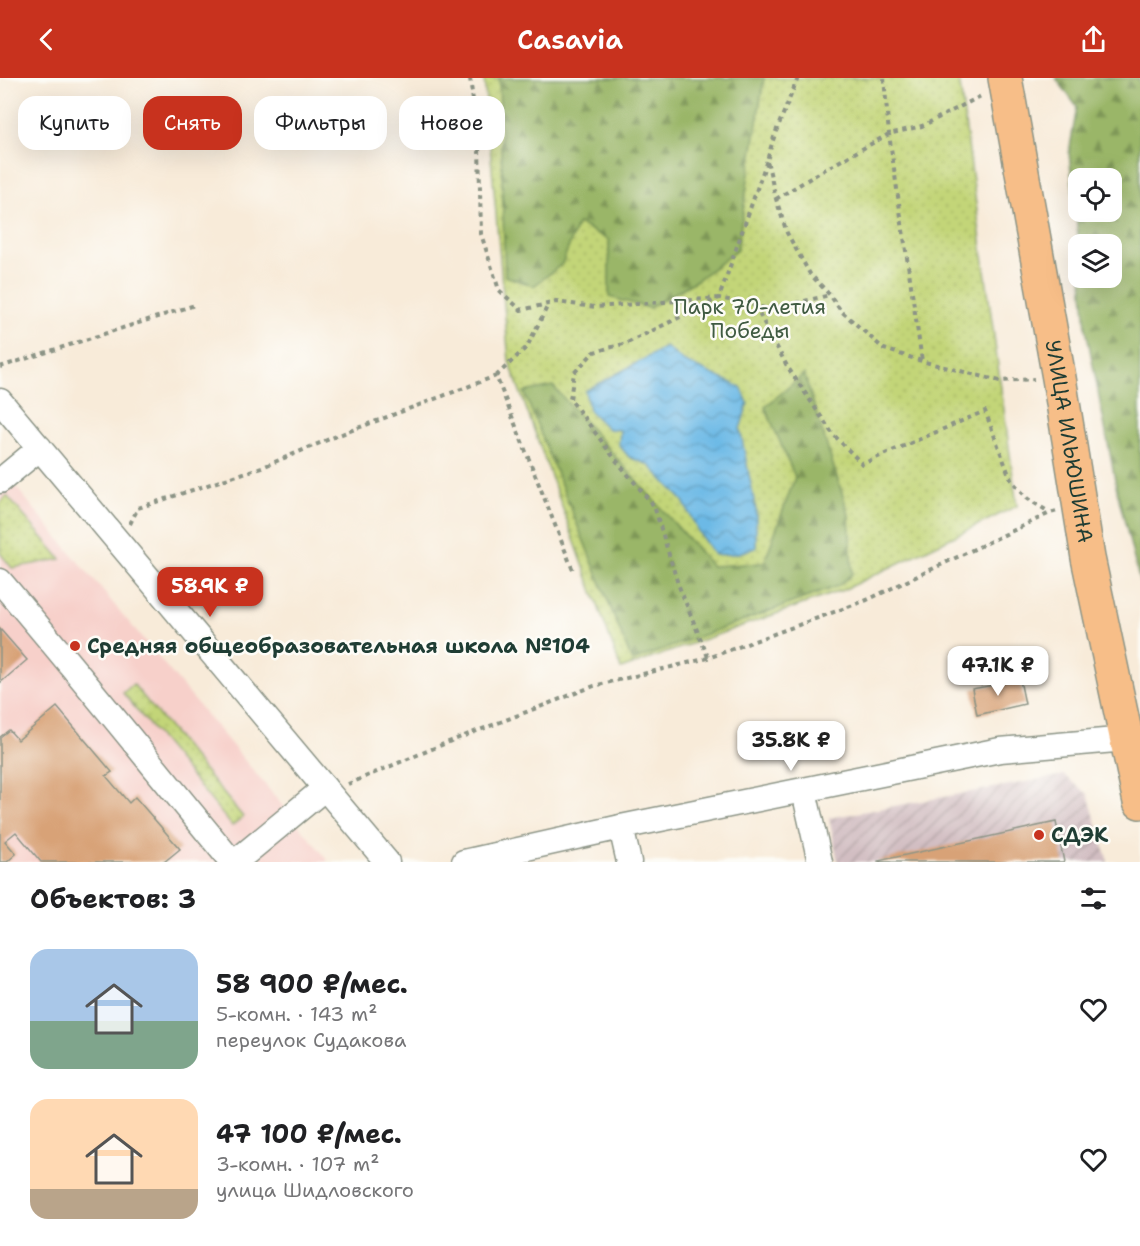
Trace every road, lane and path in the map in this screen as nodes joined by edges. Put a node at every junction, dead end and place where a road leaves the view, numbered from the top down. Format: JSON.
{"nodes":[{"id":1,"x":470,"y":78,"type":"edge"},
{"id":2,"x":798,"y":78,"type":"edge"},
{"id":3,"x":884,"y":78,"type":"edge"},
{"id":4,"x":1005,"y":81,"type":"edge"},
{"id":5,"x":889,"y":134,"type":"junction"},
{"id":6,"x":767,"y":160,"type":"junction"},
{"id":7,"x":776,"y":199,"type":"junction"},
{"id":8,"x":830,"y":296,"type":"junction"},
{"id":9,"x":719,"y":298,"type":"junction"},
{"id":10,"x":548,"y":304,"type":"junction"},
{"id":11,"x":195,"y":305,"type":"dead end"},
{"id":12,"x":755,"y":306,"type":"junction"},
{"id":13,"x":922,"y":361,"type":"junction"},
{"id":14,"x":0,"y":367,"type":"edge"},
{"id":15,"x":496,"y":376,"type":"junction"},
{"id":16,"x":1059,"y":378,"type":"junction"},
{"id":17,"x":0,"y":400,"type":"edge"},
{"id":18,"x":40,"y":448,"type":"junction"},
{"id":19,"x":0,"y":481,"type":"edge"},
{"id":20,"x":1064,"y":509,"type":"junction"},
{"id":21,"x":120,"y":543,"type":"junction"},
{"id":22,"x":574,"y":573,"type":"dead end"},
{"id":23,"x":0,"y":581,"type":"edge"},
{"id":24,"x":708,"y":658,"type":"junction"},
{"id":25,"x":1134,"y":739,"type":"edge"},
{"id":26,"x":327,"y":790,"type":"junction"},
{"id":27,"x":804,"y":791,"type":"junction"},
{"id":28,"x":1140,"y":802,"type":"edge"},
{"id":29,"x":621,"y":827,"type":"junction"},
{"id":30,"x":233,"y":862,"type":"edge"},
{"id":31,"x":387,"y":862,"type":"edge"},
{"id":32,"x":466,"y":862,"type":"edge"},
{"id":33,"x":629,"y":862,"type":"edge"},
{"id":34,"x":820,"y":862,"type":"edge"}],
"edges":[{"from":1,"to":10,"type":"path"},
{"from":2,"to":6,"type":"path"},
{"from":3,"to":5,"type":"path"},
{"from":4,"to":5,"type":"path"},
{"from":4,"to":16,"type":"highway","name":"УЛИЦА ИЛЬЮШИНА"},
{"from":5,"to":7,"type":"path"},
{"from":5,"to":13,"type":"path"},
{"from":6,"to":7,"type":"path"},
{"from":6,"to":9,"type":"path"},
{"from":7,"to":8,"type":"path"},
{"from":8,"to":12,"type":"path"},
{"from":8,"to":13,"type":"path"},
{"from":9,"to":10,"type":"path"},
{"from":9,"to":12,"type":"path"},
{"from":9,"to":24,"type":"path"},
{"from":10,"to":15,"type":"path"},
{"from":11,"to":14,"type":"path"},
{"from":12,"to":20,"type":"path"},
{"from":13,"to":16,"type":"path"},
{"from":15,"to":21,"type":"path"},
{"from":15,"to":22,"type":"path"},
{"from":16,"to":20,"type":"highway","name":"УЛИЦА ИЛЬЮШИНА"},
{"from":17,"to":18,"type":"street"},
{"from":18,"to":19,"type":"street"},
{"from":18,"to":21,"type":"street"},
{"from":20,"to":24,"type":"path"},
{"from":20,"to":25,"type":"highway","name":"УЛИЦА ИЛЬЮШИНА"},
{"from":21,"to":26,"type":"street"},
{"from":23,"to":30,"type":"street"},
{"from":24,"to":26,"type":"path"},
{"from":25,"to":27,"type":"street"},
{"from":25,"to":28,"type":"highway","name":"УЛИЦА ИЛЬЮШИНА"},
{"from":26,"to":30,"type":"street"},
{"from":26,"to":31,"type":"street"},
{"from":27,"to":29,"type":"street"},
{"from":27,"to":34,"type":"street"},
{"from":29,"to":32,"type":"street"},
{"from":29,"to":33,"type":"street"}]}
